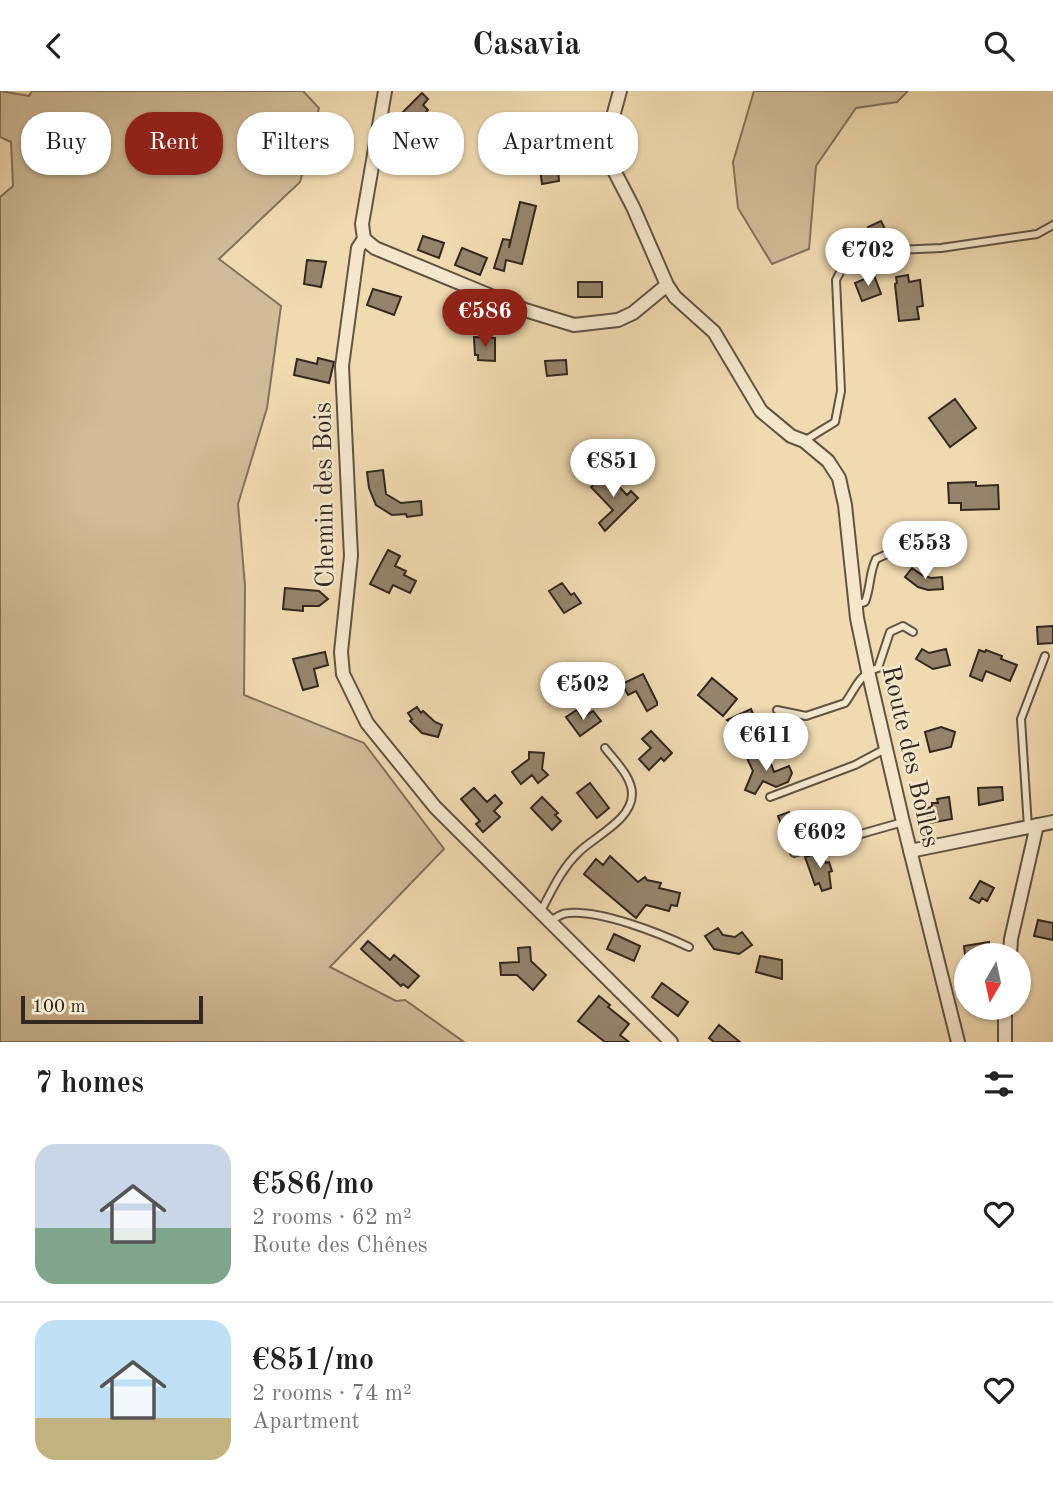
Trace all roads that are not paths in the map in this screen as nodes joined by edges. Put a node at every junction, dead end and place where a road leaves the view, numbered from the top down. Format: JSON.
{"nodes":[{"id":1,"x":385,"y":91,"type":"edge"},
{"id":2,"x":620,"y":91,"type":"edge"},
{"id":3,"x":1053,"y":225,"type":"edge"},
{"id":4,"x":364,"y":239,"type":"junction"},
{"id":5,"x":667,"y":285,"type":"junction"},
{"id":6,"x":804,"y":441,"type":"junction"},
{"id":7,"x":887,"y":554,"type":"dead end"},
{"id":8,"x":856,"y":605,"type":"junction"},
{"id":9,"x":913,"y":632,"type":"dead end"},
{"id":10,"x":1045,"y":656,"type":"dead end"},
{"id":11,"x":868,"y":671,"type":"junction"},
{"id":12,"x":777,"y":710,"type":"dead end"},
{"id":13,"x":605,"y":748,"type":"dead end"},
{"id":14,"x":887,"y":748,"type":"junction"},
{"id":15,"x":770,"y":797,"type":"dead end"},
{"id":16,"x":903,"y":822,"type":"junction"},
{"id":17,"x":1053,"y":822,"type":"edge"},
{"id":18,"x":1033,"y":826,"type":"junction"},
{"id":19,"x":910,"y":851,"type":"junction"},
{"id":20,"x":794,"y":853,"type":"dead end"},
{"id":21,"x":540,"y":912,"type":"junction"},
{"id":22,"x":550,"y":922,"type":"junction"},
{"id":23,"x":1011,"y":943,"type":"edge"},
{"id":24,"x":689,"y":947,"type":"dead end"},
{"id":25,"x":1005,"y":1020,"type":"edge"},
{"id":26,"x":671,"y":1042,"type":"edge"},
{"id":27,"x":958,"y":1042,"type":"edge"},
{"id":28,"x":1005,"y":1042,"type":"edge"}],
"edges":[{"from":1,"to":4,"type":"street","name":"Chemin des Bois"},
{"from":2,"to":5,"type":"street"},
{"from":3,"to":6,"type":"lane"},
{"from":4,"to":5,"type":"street"},
{"from":4,"to":21,"type":"street","name":"Chemin des Bois"},
{"from":5,"to":6,"type":"street"},
{"from":6,"to":8,"type":"street","name":"Route des Bolles"},
{"from":7,"to":8,"type":"lane"},
{"from":8,"to":11,"type":"street","name":"Route des Bolles"},
{"from":9,"to":11,"type":"lane"},
{"from":10,"to":18,"type":"lane"},
{"from":11,"to":12,"type":"lane"},
{"from":11,"to":14,"type":"street","name":"Route des Bolles"},
{"from":13,"to":21,"type":"lane"},
{"from":14,"to":15,"type":"lane"},
{"from":14,"to":16,"type":"street","name":"Route des Bolles"},
{"from":16,"to":19,"type":"street","name":"Route des Bolles"},
{"from":16,"to":20,"type":"lane"},
{"from":17,"to":18,"type":"street"},
{"from":18,"to":19,"type":"street"},
{"from":18,"to":23,"type":"street"},
{"from":19,"to":27,"type":"street","name":"Route des Bolles"},
{"from":21,"to":22,"type":"street","name":"Chemin des Bois"},
{"from":22,"to":24,"type":"lane"},
{"from":22,"to":26,"type":"street","name":"Chemin des Bois"},
{"from":25,"to":28,"type":"street"}]}
